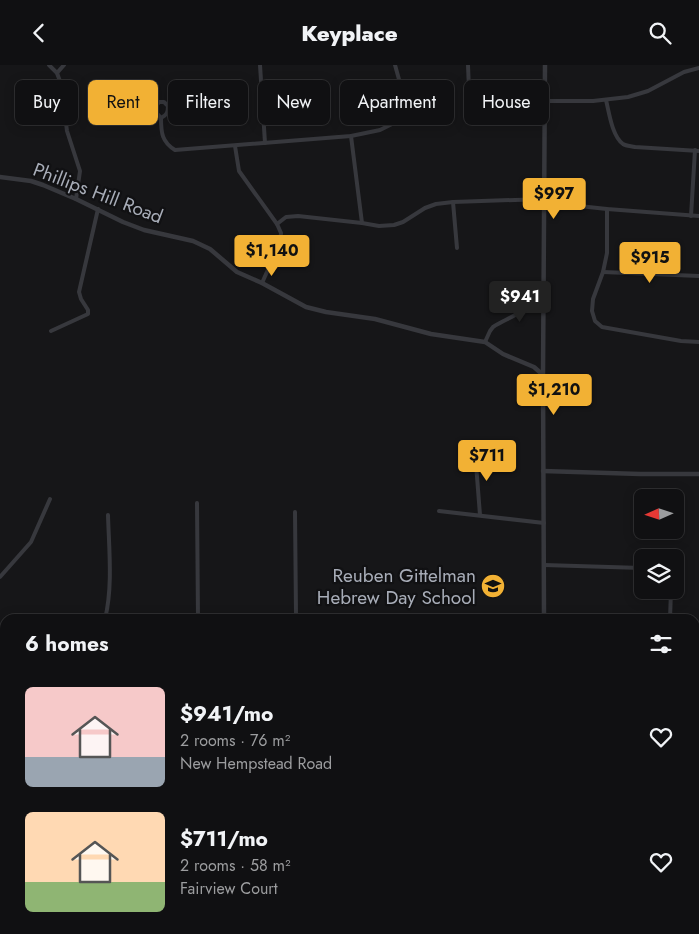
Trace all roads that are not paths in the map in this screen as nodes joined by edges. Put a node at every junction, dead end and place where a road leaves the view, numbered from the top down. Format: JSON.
{"nodes":[{"id":1,"x":49,"y":65,"type":"edge"},
{"id":2,"x":64,"y":65,"type":"edge"},
{"id":3,"x":260,"y":65,"type":"edge"},
{"id":4,"x":395,"y":65,"type":"edge"},
{"id":5,"x":468,"y":65,"type":"edge"},
{"id":6,"x":545,"y":65,"type":"edge"},
{"id":7,"x":699,"y":69,"type":"edge"},
{"id":8,"x":57,"y":73,"type":"junction"},
{"id":9,"x":468,"y":80,"type":"edge"},
{"id":10,"x":544,"y":80,"type":"edge"},
{"id":11,"x":549,"y":99,"type":"edge"},
{"id":12,"x":606,"y":99,"type":"junction"},
{"id":13,"x":161,"y":118,"type":"dead end"},
{"id":14,"x":544,"y":125,"type":"edge"},
{"id":15,"x":351,"y":136,"type":"junction"},
{"id":16,"x":265,"y":143,"type":"junction"},
{"id":17,"x":235,"y":146,"type":"junction"},
{"id":18,"x":697,"y":150,"type":"edge"},
{"id":19,"x":0,"y":177,"type":"edge"},
{"id":20,"x":76,"y":199,"type":"junction"},
{"id":21,"x":544,"y":199,"type":"junction"},
{"id":22,"x":454,"y":202,"type":"junction"},
{"id":23,"x":98,"y":209,"type":"junction"},
{"id":24,"x":607,"y":209,"type":"junction"},
{"id":25,"x":691,"y":216,"type":"junction"},
{"id":26,"x":699,"y":216,"type":"edge"},
{"id":27,"x":362,"y":223,"type":"junction"},
{"id":28,"x":277,"y":224,"type":"junction"},
{"id":29,"x":457,"y":248,"type":"dead end"},
{"id":30,"x":603,"y":272,"type":"junction"},
{"id":31,"x":699,"y":277,"type":"edge"},
{"id":32,"x":262,"y":283,"type":"junction"},
{"id":33,"x":534,"y":294,"type":"dead end"},
{"id":34,"x":51,"y":331,"type":"dead end"},
{"id":35,"x":485,"y":342,"type":"junction"},
{"id":36,"x":699,"y":342,"type":"edge"},
{"id":37,"x":543,"y":375,"type":"junction"},
{"id":38,"x":474,"y":451,"type":"dead end"},
{"id":39,"x":543,"y":471,"type":"junction"},
{"id":40,"x":699,"y":474,"type":"edge"},
{"id":41,"x":50,"y":499,"type":"dead end"},
{"id":42,"x":197,"y":503,"type":"dead end"},
{"id":43,"x":439,"y":511,"type":"dead end"},
{"id":44,"x":295,"y":512,"type":"dead end"},
{"id":45,"x":108,"y":515,"type":"dead end"},
{"id":46,"x":480,"y":515,"type":"junction"},
{"id":47,"x":544,"y":523,"type":"junction"},
{"id":48,"x":544,"y":565,"type":"junction"},
{"id":49,"x":634,"y":568,"type":"edge"},
{"id":50,"x":0,"y":577,"type":"edge"},
{"id":51,"x":671,"y":599,"type":"edge"},
{"id":52,"x":106,"y":614,"type":"edge"},
{"id":53,"x":198,"y":614,"type":"edge"},
{"id":54,"x":296,"y":614,"type":"edge"},
{"id":55,"x":544,"y":614,"type":"edge"},
{"id":56,"x":670,"y":614,"type":"edge"}],
"edges":[{"from":1,"to":8,"type":"street"},
{"from":2,"to":8,"type":"street"},
{"from":3,"to":16,"type":"street"},
{"from":4,"to":15,"type":"street"},
{"from":5,"to":9,"type":"street"},
{"from":6,"to":10,"type":"street"},
{"from":7,"to":12,"type":"street"},
{"from":8,"to":20,"type":"street"},
{"from":11,"to":12,"type":"street"},
{"from":12,"to":18,"type":"street"},
{"from":13,"to":17,"type":"street"},
{"from":14,"to":21,"type":"street"},
{"from":15,"to":16,"type":"street"},
{"from":15,"to":27,"type":"street"},
{"from":16,"to":17,"type":"street"},
{"from":17,"to":28,"type":"street"},
{"from":18,"to":25,"type":"street"},
{"from":19,"to":20,"type":"street","name":"Phillips Hill Road"},
{"from":20,"to":23,"type":"street","name":"Phillips Hill Road"},
{"from":21,"to":22,"type":"street"},
{"from":21,"to":24,"type":"street"},
{"from":21,"to":37,"type":"street"},
{"from":22,"to":27,"type":"street"},
{"from":22,"to":29,"type":"street"},
{"from":23,"to":32,"type":"street","name":"Phillips Hill Road"},
{"from":23,"to":34,"type":"street"},
{"from":24,"to":25,"type":"street"},
{"from":24,"to":30,"type":"street"},
{"from":25,"to":26,"type":"street"},
{"from":27,"to":28,"type":"street"},
{"from":28,"to":32,"type":"street"},
{"from":30,"to":31,"type":"street"},
{"from":30,"to":36,"type":"street"},
{"from":32,"to":35,"type":"street","name":"Phillips Hill Road"},
{"from":33,"to":35,"type":"street"},
{"from":35,"to":37,"type":"street","name":"Phillips Hill Road"},
{"from":37,"to":39,"type":"street"},
{"from":38,"to":46,"type":"street"},
{"from":39,"to":40,"type":"street"},
{"from":39,"to":47,"type":"street"},
{"from":41,"to":50,"type":"street"},
{"from":42,"to":53,"type":"street"},
{"from":43,"to":46,"type":"street"},
{"from":44,"to":54,"type":"street"},
{"from":45,"to":52,"type":"street"},
{"from":46,"to":47,"type":"street"},
{"from":47,"to":48,"type":"street"},
{"from":48,"to":49,"type":"street"},
{"from":48,"to":55,"type":"street"},
{"from":51,"to":56,"type":"street"}]}
